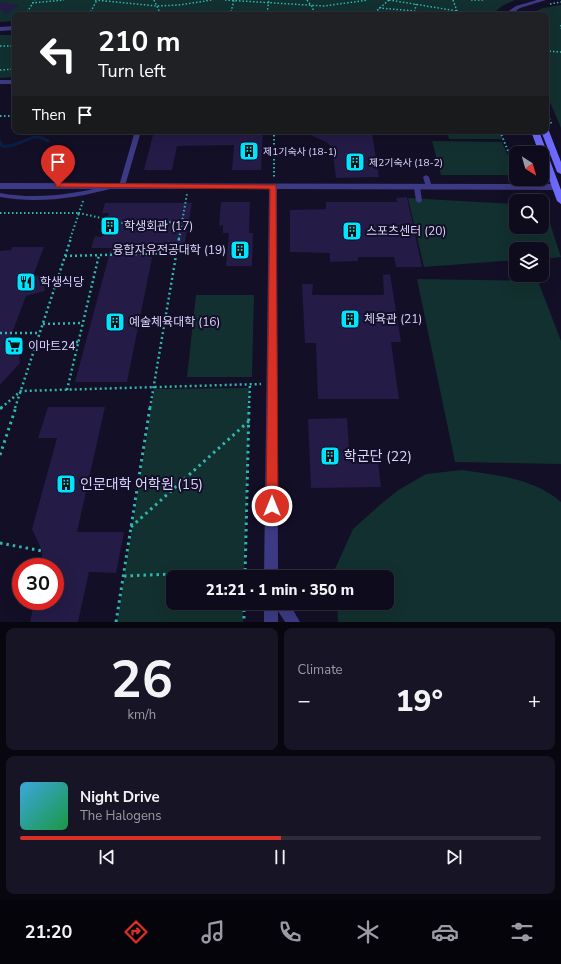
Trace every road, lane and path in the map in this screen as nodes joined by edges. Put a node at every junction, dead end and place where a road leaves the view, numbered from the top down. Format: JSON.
{"nodes":[{"id":1,"x":35,"y":0,"type":"edge"},
{"id":2,"x":64,"y":0,"type":"edge"},
{"id":3,"x":97,"y":0,"type":"edge"},
{"id":4,"x":154,"y":0,"type":"edge"},
{"id":5,"x":212,"y":0,"type":"edge"},
{"id":6,"x":225,"y":0,"type":"edge"},
{"id":7,"x":234,"y":0,"type":"edge"},
{"id":8,"x":269,"y":0,"type":"edge"},
{"id":9,"x":307,"y":0,"type":"edge"},
{"id":10,"x":368,"y":0,"type":"edge"},
{"id":11,"x":389,"y":0,"type":"edge"},
{"id":12,"x":453,"y":0,"type":"edge"},
{"id":13,"x":471,"y":0,"type":"edge"},
{"id":14,"x":485,"y":0,"type":"edge"},
{"id":15,"x":543,"y":0,"type":"edge"},
{"id":16,"x":32,"y":3,"type":"junction"},
{"id":17,"x":268,"y":3,"type":"junction"},
{"id":18,"x":416,"y":4,"type":"junction"},
{"id":19,"x":157,"y":6,"type":"junction"},
{"id":20,"x":312,"y":6,"type":"junction"},
{"id":21,"x":379,"y":8,"type":"junction"},
{"id":22,"x":457,"y":11,"type":"joint"},
{"id":23,"x":26,"y":12,"type":"edge"},
{"id":24,"x":91,"y":12,"type":"edge"},
{"id":25,"x":160,"y":12,"type":"edge"},
{"id":26,"x":230,"y":12,"type":"dead end"},
{"id":27,"x":267,"y":12,"type":"edge"},
{"id":28,"x":313,"y":12,"type":"edge"},
{"id":29,"x":375,"y":12,"type":"edge"},
{"id":30,"x":510,"y":12,"type":"edge"},
{"id":31,"x":561,"y":25,"type":"edge"},
{"id":32,"x":12,"y":28,"type":"edge"},
{"id":33,"x":0,"y":29,"type":"edge"},
{"id":34,"x":561,"y":29,"type":"edge"},
{"id":35,"x":0,"y":46,"type":"edge"},
{"id":36,"x":12,"y":46,"type":"edge"},
{"id":37,"x":549,"y":51,"type":"edge"},
{"id":38,"x":561,"y":52,"type":"edge"},
{"id":39,"x":12,"y":69,"type":"edge"},
{"id":40,"x":0,"y":70,"type":"edge"},
{"id":41,"x":0,"y":82,"type":"edge"},
{"id":42,"x":12,"y":82,"type":"edge"},
{"id":43,"x":0,"y":116,"type":"edge"},
{"id":44,"x":12,"y":116,"type":"edge"},
{"id":45,"x":137,"y":134,"type":"edge"},
{"id":46,"x":274,"y":134,"type":"edge"},
{"id":47,"x":501,"y":134,"type":"edge"},
{"id":48,"x":536,"y":134,"type":"edge"},
{"id":49,"x":546,"y":134,"type":"edge"},
{"id":50,"x":509,"y":154,"type":"edge"},
{"id":51,"x":561,"y":172,"type":"edge"},
{"id":52,"x":426,"y":177,"type":"dead end"},
{"id":53,"x":274,"y":183,"type":"junction"},
{"id":54,"x":0,"y":186,"type":"edge"},
{"id":55,"x":120,"y":186,"type":"junction"},
{"id":56,"x":189,"y":186,"type":"junction"},
{"id":57,"x":417,"y":187,"type":"junction"},
{"id":58,"x":429,"y":187,"type":"junction"},
{"id":59,"x":555,"y":187,"type":"junction"},
{"id":60,"x":0,"y":195,"type":"edge"},
{"id":61,"x":419,"y":201,"type":"dead end"},
{"id":62,"x":561,"y":202,"type":"edge"},
{"id":63,"x":0,"y":213,"type":"edge"},
{"id":64,"x":79,"y":213,"type":"junction"},
{"id":65,"x":182,"y":222,"type":"junction"},
{"id":66,"x":176,"y":253,"type":"junction"},
{"id":67,"x":99,"y":255,"type":"junction"},
{"id":68,"x":65,"y":256,"type":"junction"},
{"id":69,"x":83,"y":323,"type":"junction"},
{"id":70,"x":43,"y":324,"type":"junction"},
{"id":71,"x":0,"y":333,"type":"edge"},
{"id":72,"x":40,"y":333,"type":"junction"},
{"id":73,"x":78,"y":342,"type":"junction"},
{"id":74,"x":36,"y":344,"type":"junction"},
{"id":75,"x":250,"y":384,"type":"junction"},
{"id":76,"x":273,"y":384,"type":"junction"},
{"id":77,"x":153,"y":387,"type":"junction"},
{"id":78,"x":67,"y":390,"type":"junction"},
{"id":79,"x":21,"y":391,"type":"junction"},
{"id":80,"x":0,"y":409,"type":"edge"},
{"id":81,"x":249,"y":420,"type":"junction"},
{"id":82,"x":0,"y":455,"type":"edge"},
{"id":83,"x":131,"y":527,"type":"junction"},
{"id":84,"x":0,"y":543,"type":"edge"},
{"id":85,"x":42,"y":551,"type":"dead end"},
{"id":86,"x":245,"y":570,"type":"edge"},
{"id":87,"x":271,"y":570,"type":"edge"},
{"id":88,"x":166,"y":574,"type":"edge"},
{"id":89,"x":124,"y":576,"type":"dead end"},
{"id":90,"x":244,"y":610,"type":"edge"},
{"id":91,"x":271,"y":610,"type":"edge"},
{"id":92,"x":285,"y":610,"type":"edge"},
{"id":93,"x":116,"y":622,"type":"edge"},
{"id":94,"x":244,"y":622,"type":"edge"},
{"id":95,"x":271,"y":622,"type":"edge"},
{"id":96,"x":293,"y":622,"type":"edge"}],
"edges":[{"from":1,"to":16,"type":"path"},
{"from":2,"to":16,"type":"path"},
{"from":3,"to":19,"type":"path"},
{"from":3,"to":24,"type":"path"},
{"from":4,"to":19,"type":"path"},
{"from":5,"to":19,"type":"path"},
{"from":6,"to":7,"type":"path"},
{"from":7,"to":17,"type":"path"},
{"from":7,"to":26,"type":"path"},
{"from":8,"to":17,"type":"path"},
{"from":9,"to":20,"type":"path"},
{"from":10,"to":20,"type":"path"},
{"from":11,"to":18,"type":"path"},
{"from":11,"to":21,"type":"path"},
{"from":12,"to":22,"type":"path"},
{"from":13,"to":14,"type":"path"},
{"from":15,"to":30,"type":"street"},
{"from":16,"to":23,"type":"path"},
{"from":17,"to":20,"type":"path"},
{"from":17,"to":27,"type":"path"},
{"from":18,"to":21,"type":"path"},
{"from":18,"to":22,"type":"path"},
{"from":19,"to":25,"type":"path"},
{"from":20,"to":28,"type":"path"},
{"from":21,"to":29,"type":"path"},
{"from":31,"to":34,"type":"path"},
{"from":32,"to":33,"type":"street"},
{"from":35,"to":36,"type":"path"},
{"from":37,"to":38,"type":"path"},
{"from":39,"to":40,"type":"path"},
{"from":41,"to":42,"type":"lane"},
{"from":43,"to":44,"type":"path"},
{"from":45,"to":55,"type":"lane"},
{"from":46,"to":53,"type":"path"},
{"from":47,"to":50,"type":"path"},
{"from":48,"to":59,"type":"main road"},
{"from":49,"to":51,"type":"main road"},
{"from":52,"to":58,"type":"lane"},
{"from":53,"to":56,"type":"street"},
{"from":53,"to":57,"type":"street"},
{"from":53,"to":76,"type":"street"},
{"from":54,"to":55,"type":"street"},
{"from":55,"to":56,"type":"street"},
{"from":55,"to":60,"type":"lane"},
{"from":56,"to":65,"type":"path"},
{"from":57,"to":58,"type":"street"},
{"from":57,"to":61,"type":"lane"},
{"from":58,"to":59,"type":"street"},
{"from":59,"to":62,"type":"main road"},
{"from":63,"to":64,"type":"path"},
{"from":64,"to":65,"type":"path"},
{"from":64,"to":68,"type":"path"},
{"from":65,"to":66,"type":"path"},
{"from":66,"to":67,"type":"path"},
{"from":66,"to":77,"type":"path"},
{"from":67,"to":68,"type":"path"},
{"from":67,"to":69,"type":"path"},
{"from":68,"to":70,"type":"path"},
{"from":69,"to":70,"type":"path"},
{"from":69,"to":73,"type":"path"},
{"from":70,"to":72,"type":"path"},
{"from":71,"to":72,"type":"path"},
{"from":72,"to":74,"type":"path"},
{"from":73,"to":74,"type":"path"},
{"from":73,"to":78,"type":"path"},
{"from":74,"to":79,"type":"path"},
{"from":75,"to":76,"type":"path"},
{"from":75,"to":77,"type":"path"},
{"from":75,"to":81,"type":"path"},
{"from":76,"to":87,"type":"street"},
{"from":77,"to":78,"type":"path"},
{"from":77,"to":83,"type":"path"},
{"from":78,"to":79,"type":"path"},
{"from":79,"to":80,"type":"path"},
{"from":79,"to":82,"type":"path"},
{"from":81,"to":83,"type":"path"},
{"from":81,"to":86,"type":"path"},
{"from":83,"to":93,"type":"path"},
{"from":84,"to":85,"type":"path"},
{"from":88,"to":89,"type":"path"},
{"from":90,"to":94,"type":"path"},
{"from":91,"to":95,"type":"street"},
{"from":92,"to":96,"type":"street"}]}
